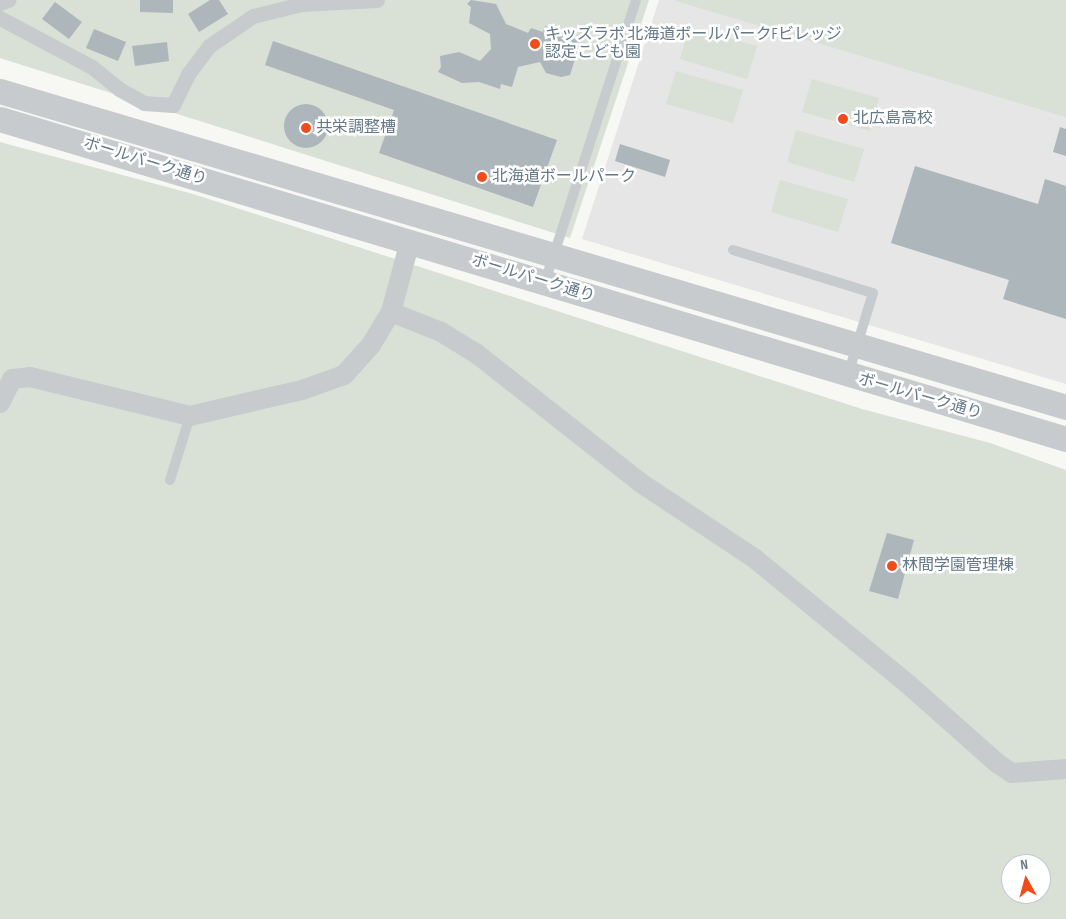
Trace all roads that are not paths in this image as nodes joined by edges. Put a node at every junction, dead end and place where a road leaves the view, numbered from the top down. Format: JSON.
{"nodes":[{"id":1,"x":8,"y":0,"type":"edge"},
{"id":2,"x":377,"y":0,"type":"edge"},
{"id":3,"x":636,"y":0,"type":"edge"},
{"id":4,"x":0,"y":3,"type":"edge"},
{"id":5,"x":0,"y":18,"type":"edge"},
{"id":6,"x":0,"y":92,"type":"edge"},
{"id":7,"x":0,"y":119,"type":"edge"},
{"id":8,"x":410,"y":241,"type":"junction"},
{"id":9,"x":733,"y":250,"type":"dead end"},
{"id":10,"x":553,"y":257,"type":"junction"},
{"id":11,"x":545,"y":283,"type":"junction"},
{"id":12,"x":391,"y":312,"type":"junction"},
{"id":13,"x":856,"y":346,"type":"junction"},
{"id":14,"x":848,"y":376,"type":"junction"},
{"id":15,"x":0,"y":403,"type":"edge"},
{"id":16,"x":1066,"y":407,"type":"edge"},
{"id":17,"x":190,"y":416,"type":"junction"},
{"id":18,"x":1066,"y":439,"type":"edge"},
{"id":19,"x":170,"y":480,"type":"dead end"},
{"id":20,"x":1066,"y":769,"type":"edge"}],
"edges":[{"from":1,"to":4,"type":"street"},
{"from":2,"to":5,"type":"street"},
{"from":3,"to":10,"type":"lane"},
{"from":6,"to":10,"type":"street","name":"ボールパーク通り"},
{"from":7,"to":8,"type":"street","name":"ボールパーク通り"},
{"from":8,"to":11,"type":"street","name":"ボールパーク通り"},
{"from":8,"to":12,"type":"street"},
{"from":9,"to":13,"type":"lane"},
{"from":10,"to":11,"type":"lane"},
{"from":10,"to":13,"type":"street","name":"ボールパーク通り"},
{"from":11,"to":14,"type":"street","name":"ボールパーク通り"},
{"from":12,"to":17,"type":"street"},
{"from":12,"to":20,"type":"street"},
{"from":13,"to":14,"type":"lane"},
{"from":13,"to":16,"type":"street","name":"ボールパーク通り"},
{"from":14,"to":18,"type":"street","name":"ボールパーク通り"},
{"from":15,"to":17,"type":"street"},
{"from":17,"to":19,"type":"lane"}]}
